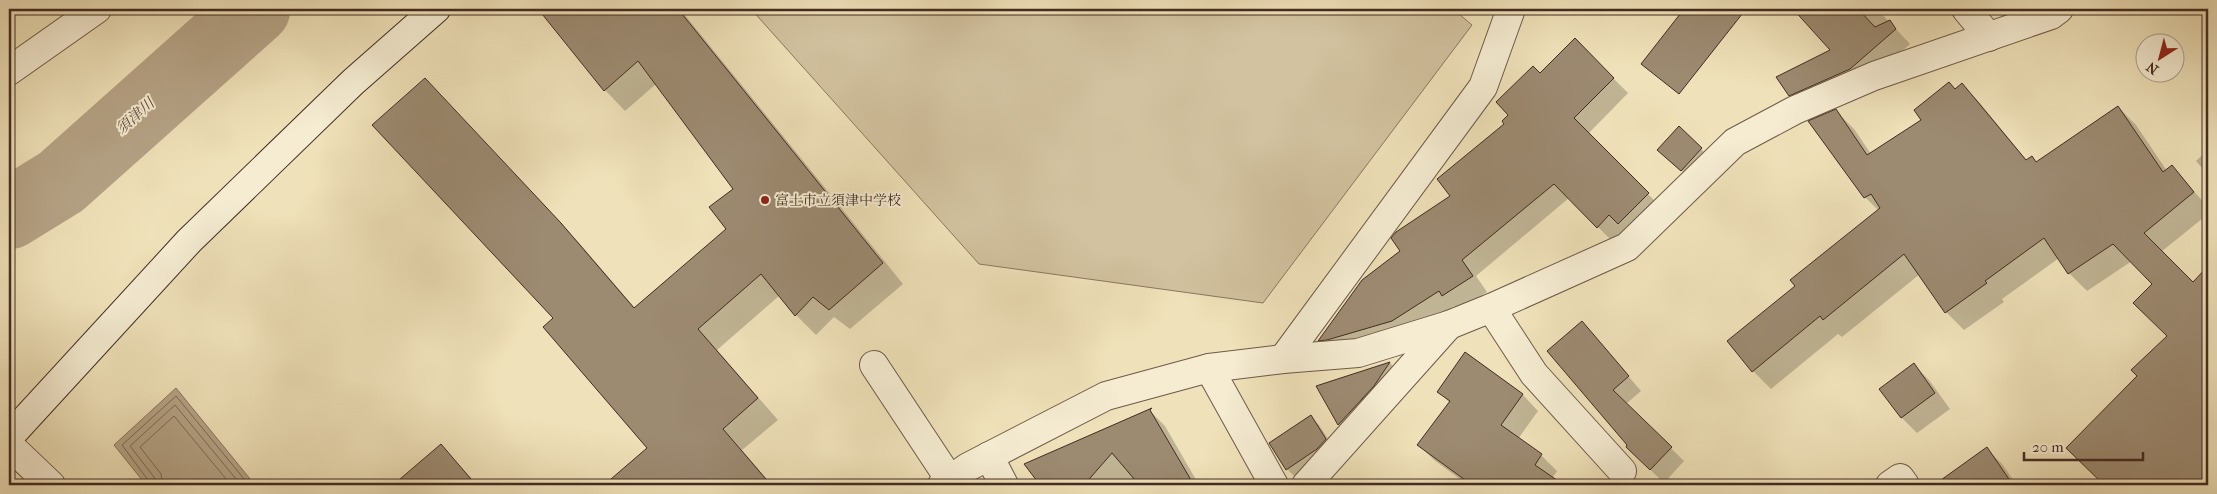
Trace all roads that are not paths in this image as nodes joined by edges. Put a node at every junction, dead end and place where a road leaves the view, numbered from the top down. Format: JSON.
{"nodes":[{"id":1,"x":97,"y":9,"type":"edge"},
{"id":2,"x":436,"y":9,"type":"edge"},
{"id":3,"x":1511,"y":9,"type":"edge"},
{"id":4,"x":1966,"y":9,"type":"edge"},
{"id":5,"x":2059,"y":9,"type":"edge"},
{"id":6,"x":1989,"y":37,"type":"junction"},
{"id":7,"x":9,"y":71,"type":"edge"},
{"id":8,"x":1491,"y":308,"type":"junction"},
{"id":9,"x":1449,"y":325,"type":"junction"},
{"id":10,"x":1283,"y":359,"type":"junction"},
{"id":11,"x":874,"y":365,"type":"dead end"},
{"id":12,"x":1209,"y":368,"type":"junction"},
{"id":13,"x":9,"y":437,"type":"edge"},
{"id":14,"x":9,"y":445,"type":"edge"},
{"id":15,"x":989,"y":456,"type":"junction"},
{"id":16,"x":1622,"y":471,"type":"dead end"},
{"id":17,"x":946,"y":483,"type":"edge"},
{"id":18,"x":50,"y":485,"type":"edge"},
{"id":19,"x":1004,"y":485,"type":"edge"},
{"id":20,"x":1274,"y":485,"type":"edge"},
{"id":21,"x":1306,"y":485,"type":"edge"},
{"id":22,"x":1890,"y":485,"type":"edge"},
{"id":23,"x":1905,"y":485,"type":"edge"}],
"edges":[{"from":1,"to":7,"type":"street"},
{"from":2,"to":13,"type":"street"},
{"from":3,"to":10,"type":"street"},
{"from":4,"to":6,"type":"street"},
{"from":5,"to":6,"type":"street"},
{"from":6,"to":8,"type":"street"},
{"from":8,"to":9,"type":"street"},
{"from":8,"to":16,"type":"street"},
{"from":9,"to":10,"type":"street"},
{"from":9,"to":21,"type":"street"},
{"from":10,"to":12,"type":"street"},
{"from":11,"to":17,"type":"street"},
{"from":12,"to":15,"type":"street"},
{"from":12,"to":20,"type":"street"},
{"from":14,"to":18,"type":"street"},
{"from":15,"to":17,"type":"street"},
{"from":15,"to":19,"type":"street"},
{"from":22,"to":23,"type":"street"}]}
